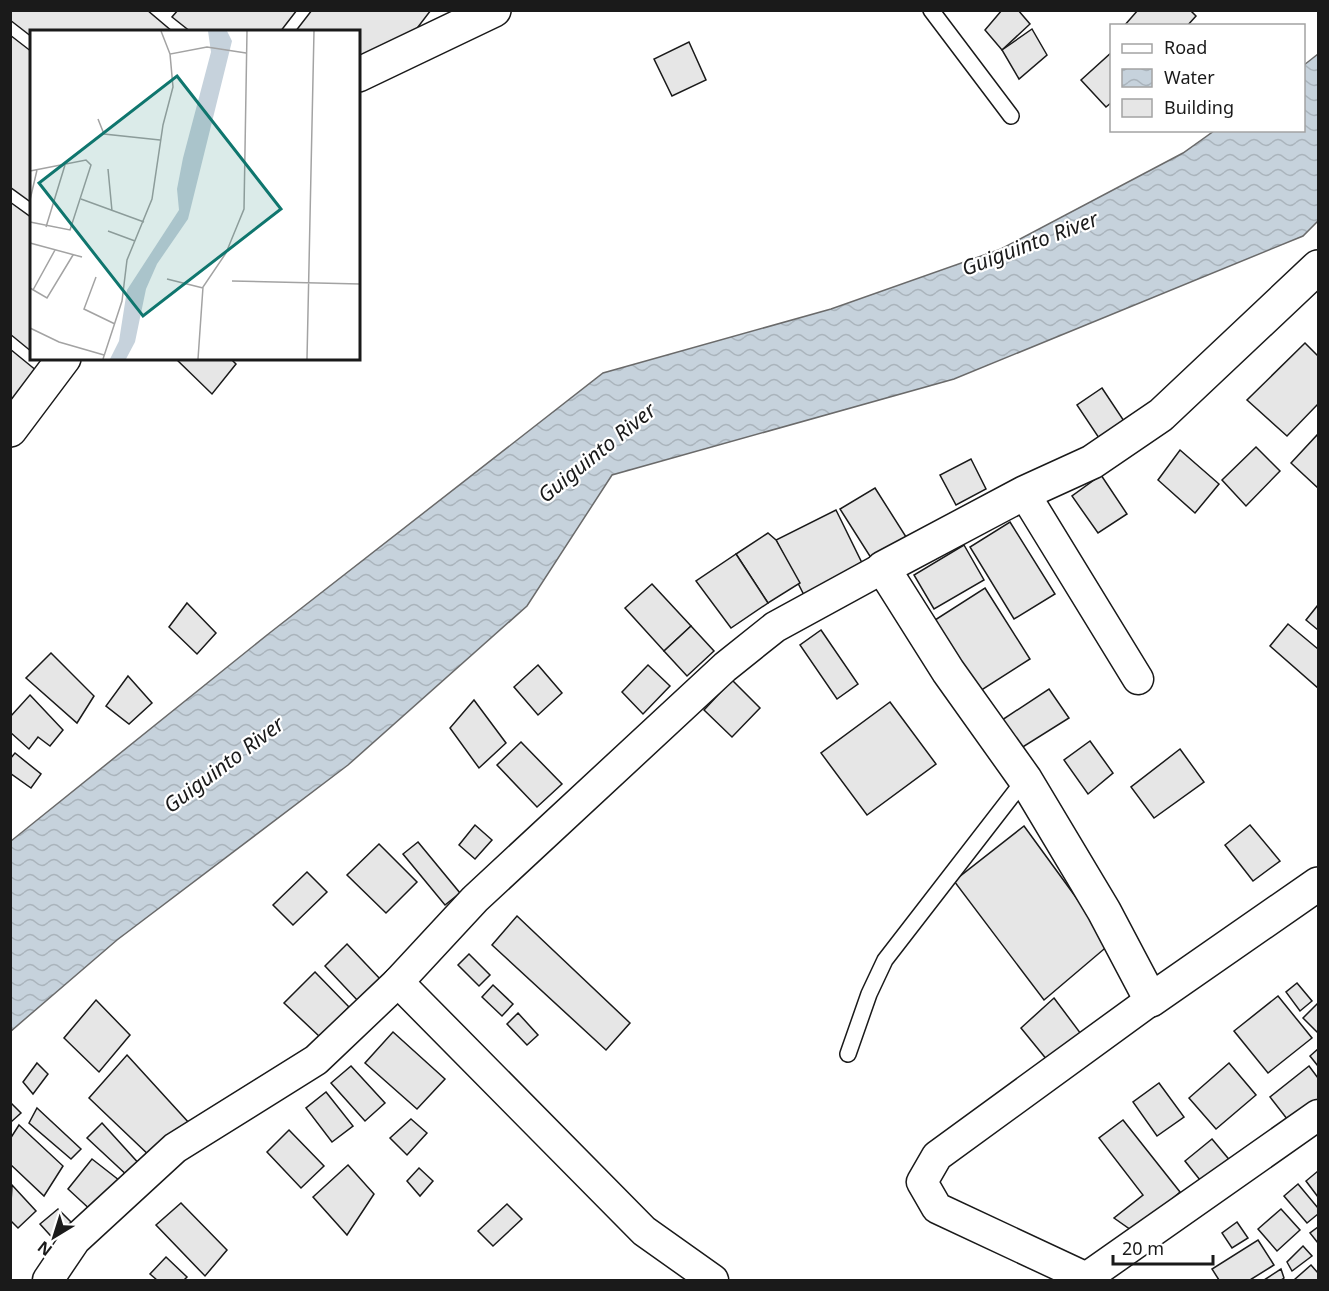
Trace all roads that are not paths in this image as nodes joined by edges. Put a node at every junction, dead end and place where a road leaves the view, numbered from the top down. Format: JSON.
{"nodes":[{"id":1,"x":494,"y":10,"type":"edge"},
{"id":2,"x":931,"y":10,"type":"edge"},
{"id":3,"x":360,"y":74,"type":"edge"},
{"id":4,"x":1011,"y":116,"type":"dead end"},
{"id":5,"x":1318,"y":267,"type":"edge"},
{"id":6,"x":62,"y":360,"type":"edge"},
{"id":7,"x":10,"y":430,"type":"edge"},
{"id":8,"x":1024,"y":493,"type":"junction"},
{"id":9,"x":883,"y":568,"type":"junction"},
{"id":10,"x":1138,"y":679,"type":"dead end"},
{"id":11,"x":1025,"y":778,"type":"junction"},
{"id":12,"x":1318,"y":884,"type":"edge"},
{"id":13,"x":398,"y":982,"type":"junction"},
{"id":14,"x":1151,"y":999,"type":"junction"},
{"id":15,"x":848,"y":1054,"type":"dead end"},
{"id":16,"x":1318,"y":1115,"type":"edge"},
{"id":17,"x":1089,"y":1279,"type":"edge"},
{"id":18,"x":48,"y":1281,"type":"edge"},
{"id":19,"x":713,"y":1281,"type":"edge"}],
"edges":[{"from":1,"to":3,"type":"street"},
{"from":2,"to":4,"type":"lane"},
{"from":5,"to":8,"type":"street"},
{"from":6,"to":7,"type":"street"},
{"from":8,"to":9,"type":"street"},
{"from":8,"to":10,"type":"street"},
{"from":9,"to":11,"type":"street"},
{"from":9,"to":13,"type":"street"},
{"from":11,"to":14,"type":"street"},
{"from":11,"to":15,"type":"lane"},
{"from":12,"to":14,"type":"street"},
{"from":13,"to":18,"type":"street"},
{"from":13,"to":19,"type":"street"},
{"from":14,"to":17,"type":"street"},
{"from":16,"to":17,"type":"street"}]}
